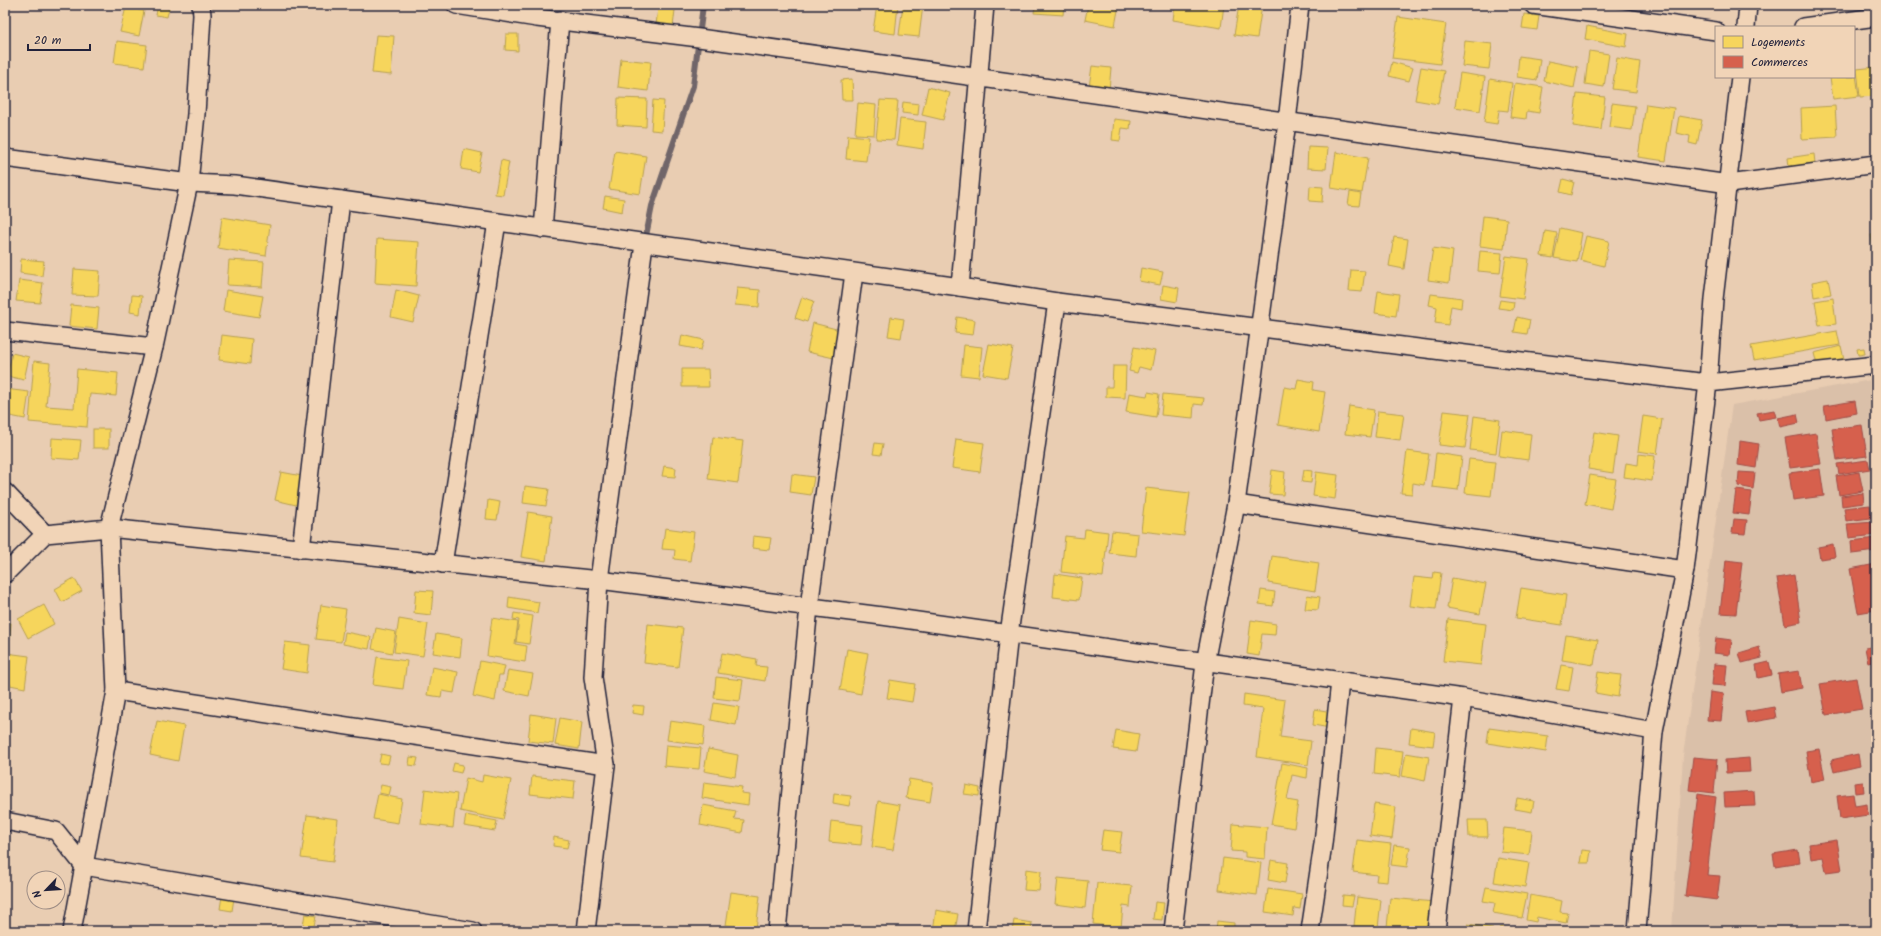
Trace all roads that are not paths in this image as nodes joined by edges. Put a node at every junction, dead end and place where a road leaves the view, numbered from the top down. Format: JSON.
{"nodes":[{"id":1,"x":201,"y":5,"type":"edge"},
{"id":2,"x":456,"y":5,"type":"edge"},
{"id":3,"x":985,"y":5,"type":"edge"},
{"id":4,"x":1300,"y":5,"type":"edge"},
{"id":5,"x":1532,"y":5,"type":"edge"},
{"id":6,"x":1748,"y":5,"type":"edge"},
{"id":7,"x":1573,"y":8,"type":"edge"},
{"id":8,"x":538,"y":11,"type":"edge"},
{"id":9,"x":1876,"y":17,"type":"edge"},
{"id":10,"x":560,"y":20,"type":"junction"},
{"id":11,"x":1746,"y":26,"type":"edge"},
{"id":12,"x":1810,"y":26,"type":"edge"},
{"id":13,"x":1715,"y":31,"type":"edge"},
{"id":14,"x":979,"y":78,"type":"junction"},
{"id":15,"x":1740,"y":78,"type":"edge"},
{"id":16,"x":1287,"y":122,"type":"junction"},
{"id":17,"x":5,"y":158,"type":"edge"},
{"id":18,"x":1876,"y":164,"type":"edge"},
{"id":19,"x":189,"y":183,"type":"junction"},
{"id":20,"x":1729,"y":184,"type":"junction"},
{"id":21,"x":341,"y":200,"type":"junction"},
{"id":22,"x":497,"y":222,"type":"junction"},
{"id":23,"x":543,"y":229,"type":"junction"},
{"id":24,"x":644,"y":244,"type":"junction"},
{"id":25,"x":854,"y":273,"type":"junction"},
{"id":26,"x":960,"y":287,"type":"junction"},
{"id":27,"x":1056,"y":302,"type":"junction"},
{"id":28,"x":1259,"y":328,"type":"junction"},
{"id":29,"x":5,"y":331,"type":"edge"},
{"id":30,"x":154,"y":347,"type":"junction"},
{"id":31,"x":1876,"y":365,"type":"edge"},
{"id":32,"x":1708,"y":383,"type":"junction"},
{"id":33,"x":5,"y":492,"type":"edge"},
{"id":34,"x":1236,"y":504,"type":"junction"},
{"id":35,"x":109,"y":528,"type":"junction"},
{"id":36,"x":46,"y":534,"type":"junction"},
{"id":37,"x":301,"y":550,"type":"junction"},
{"id":38,"x":443,"y":564,"type":"junction"},
{"id":39,"x":1685,"y":570,"type":"junction"},
{"id":40,"x":5,"y":574,"type":"edge"},
{"id":41,"x":599,"y":580,"type":"junction"},
{"id":42,"x":809,"y":607,"type":"junction"},
{"id":43,"x":1009,"y":634,"type":"junction"},
{"id":44,"x":1205,"y":663,"type":"junction"},
{"id":45,"x":1340,"y":681,"type":"junction"},
{"id":46,"x":116,"y":691,"type":"junction"},
{"id":47,"x":1463,"y":698,"type":"junction"},
{"id":48,"x":1654,"y":730,"type":"junction"},
{"id":49,"x":606,"y":765,"type":"junction"},
{"id":50,"x":5,"y":821,"type":"edge"},
{"id":51,"x":84,"y":866,"type":"junction"},
{"id":52,"x":72,"y":931,"type":"edge"},
{"id":53,"x":473,"y":931,"type":"edge"},
{"id":54,"x":586,"y":931,"type":"edge"},
{"id":55,"x":777,"y":931,"type":"edge"},
{"id":56,"x":976,"y":931,"type":"edge"},
{"id":57,"x":1173,"y":931,"type":"edge"},
{"id":58,"x":1310,"y":931,"type":"edge"},
{"id":59,"x":1436,"y":931,"type":"edge"},
{"id":60,"x":1637,"y":931,"type":"edge"}],
"edges":[{"from":1,"to":19,"type":"street"},
{"from":2,"to":8,"type":"street"},
{"from":3,"to":14,"type":"street"},
{"from":4,"to":16,"type":"street"},
{"from":5,"to":7,"type":"street"},
{"from":6,"to":11,"type":"street"},
{"from":7,"to":13,"type":"street"},
{"from":8,"to":10,"type":"street"},
{"from":9,"to":12,"type":"street"},
{"from":10,"to":14,"type":"street"},
{"from":10,"to":23,"type":"street"},
{"from":14,"to":16,"type":"street"},
{"from":14,"to":26,"type":"street"},
{"from":15,"to":20,"type":"street"},
{"from":16,"to":20,"type":"street"},
{"from":16,"to":28,"type":"street"},
{"from":17,"to":19,"type":"street"},
{"from":18,"to":20,"type":"street"},
{"from":19,"to":21,"type":"street"},
{"from":19,"to":30,"type":"street"},
{"from":20,"to":32,"type":"street"},
{"from":21,"to":22,"type":"street"},
{"from":21,"to":37,"type":"street"},
{"from":22,"to":23,"type":"street"},
{"from":22,"to":38,"type":"street"},
{"from":23,"to":24,"type":"street"},
{"from":24,"to":25,"type":"street"},
{"from":24,"to":41,"type":"street"},
{"from":25,"to":26,"type":"street"},
{"from":25,"to":42,"type":"street"},
{"from":26,"to":27,"type":"street"},
{"from":27,"to":28,"type":"street"},
{"from":27,"to":43,"type":"street"},
{"from":28,"to":32,"type":"street"},
{"from":28,"to":34,"type":"street"},
{"from":29,"to":30,"type":"street"},
{"from":30,"to":35,"type":"street"},
{"from":31,"to":32,"type":"street"},
{"from":32,"to":39,"type":"street"},
{"from":33,"to":36,"type":"street"},
{"from":34,"to":39,"type":"street"},
{"from":34,"to":44,"type":"street"},
{"from":35,"to":36,"type":"street"},
{"from":35,"to":37,"type":"street"},
{"from":35,"to":46,"type":"street"},
{"from":36,"to":40,"type":"street"},
{"from":37,"to":38,"type":"street"},
{"from":38,"to":41,"type":"street"},
{"from":39,"to":48,"type":"street"},
{"from":41,"to":42,"type":"street"},
{"from":41,"to":49,"type":"street"},
{"from":42,"to":43,"type":"street"},
{"from":42,"to":55,"type":"street"},
{"from":43,"to":44,"type":"street"},
{"from":43,"to":56,"type":"street"},
{"from":44,"to":45,"type":"street"},
{"from":44,"to":57,"type":"street"},
{"from":45,"to":47,"type":"street"},
{"from":45,"to":58,"type":"street"},
{"from":46,"to":49,"type":"street"},
{"from":46,"to":51,"type":"street"},
{"from":47,"to":48,"type":"street"},
{"from":47,"to":59,"type":"street"},
{"from":48,"to":60,"type":"street"},
{"from":49,"to":54,"type":"street"},
{"from":50,"to":51,"type":"street"},
{"from":51,"to":52,"type":"street"},
{"from":51,"to":53,"type":"street"}]}
